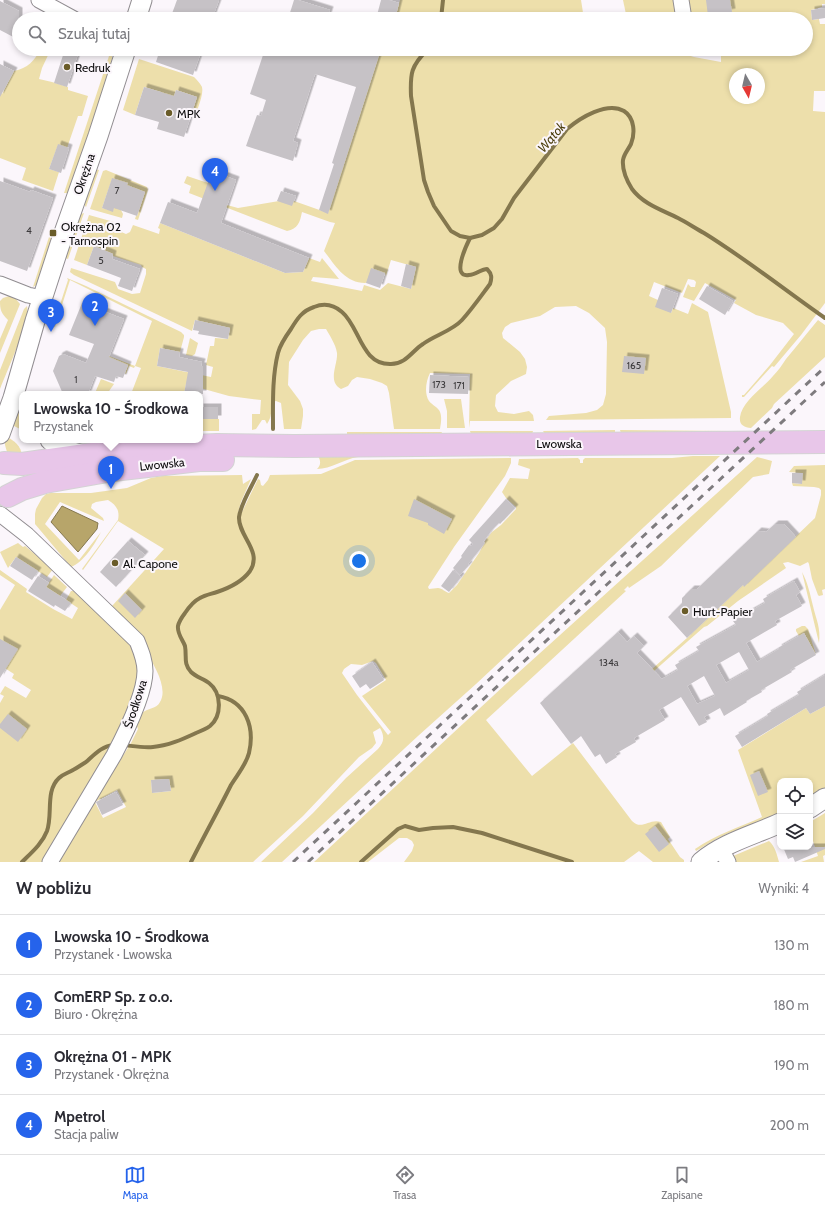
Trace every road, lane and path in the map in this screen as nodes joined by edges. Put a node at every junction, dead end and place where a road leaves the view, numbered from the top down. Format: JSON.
{"nodes":[{"id":1,"x":39,"y":0,"type":"edge"},
{"id":2,"x":142,"y":0,"type":"edge"},
{"id":3,"x":681,"y":0,"type":"edge"},
{"id":4,"x":61,"y":12,"type":"edge"},
{"id":5,"x":138,"y":12,"type":"edge"},
{"id":6,"x":683,"y":12,"type":"edge"},
{"id":7,"x":124,"y":56,"type":"edge"},
{"id":8,"x":0,"y":284,"type":"edge"},
{"id":9,"x":42,"y":298,"type":"junction"},
{"id":10,"x":23,"y":361,"type":"junction"},
{"id":11,"x":26,"y":391,"type":"edge"},
{"id":12,"x":0,"y":400,"type":"edge"},
{"id":13,"x":0,"y":434,"type":"edge"},
{"id":14,"x":825,"y":442,"type":"edge"},
{"id":15,"x":55,"y":443,"type":"edge"},
{"id":16,"x":294,"y":446,"type":"junction"},
{"id":17,"x":84,"y":455,"type":"junction"},
{"id":18,"x":2,"y":460,"type":"edge"},
{"id":19,"x":3,"y":508,"type":"edge"},
{"id":20,"x":825,"y":798,"type":"edge"},
{"id":21,"x":813,"y":806,"type":"edge"},
{"id":22,"x":777,"y":825,"type":"edge"},
{"id":23,"x":724,"y":855,"type":"edge"},
{"id":24,"x":50,"y":862,"type":"edge"},
{"id":25,"x":701,"y":862,"type":"edge"}],
"edges":[{"from":1,"to":4,"type":"street"},
{"from":2,"to":5,"type":"street"},
{"from":3,"to":6,"type":"street"},
{"from":7,"to":9,"type":"street","name":"Okrężna"},
{"from":8,"to":9,"type":"street"},
{"from":9,"to":10,"type":"street","name":"Okrężna"},
{"from":10,"to":11,"type":"street"},
{"from":10,"to":12,"type":"street","name":"Okrężna"},
{"from":10,"to":13,"type":"street","name":"Okrężna"},
{"from":14,"to":16,"type":"main road","name":"Lwowska"},
{"from":15,"to":17,"type":"street"},
{"from":16,"to":17,"type":"main road","name":"Lwowska"},
{"from":16,"to":19,"type":"main road","name":"Lwowska"},
{"from":17,"to":18,"type":"main road","name":"Lwowska"},
{"from":18,"to":19,"type":"main road"},
{"from":19,"to":24,"type":"street","name":"Środkowa"},
{"from":20,"to":21,"type":"street"},
{"from":22,"to":23,"type":"street"},
{"from":23,"to":25,"type":"street"}]}
